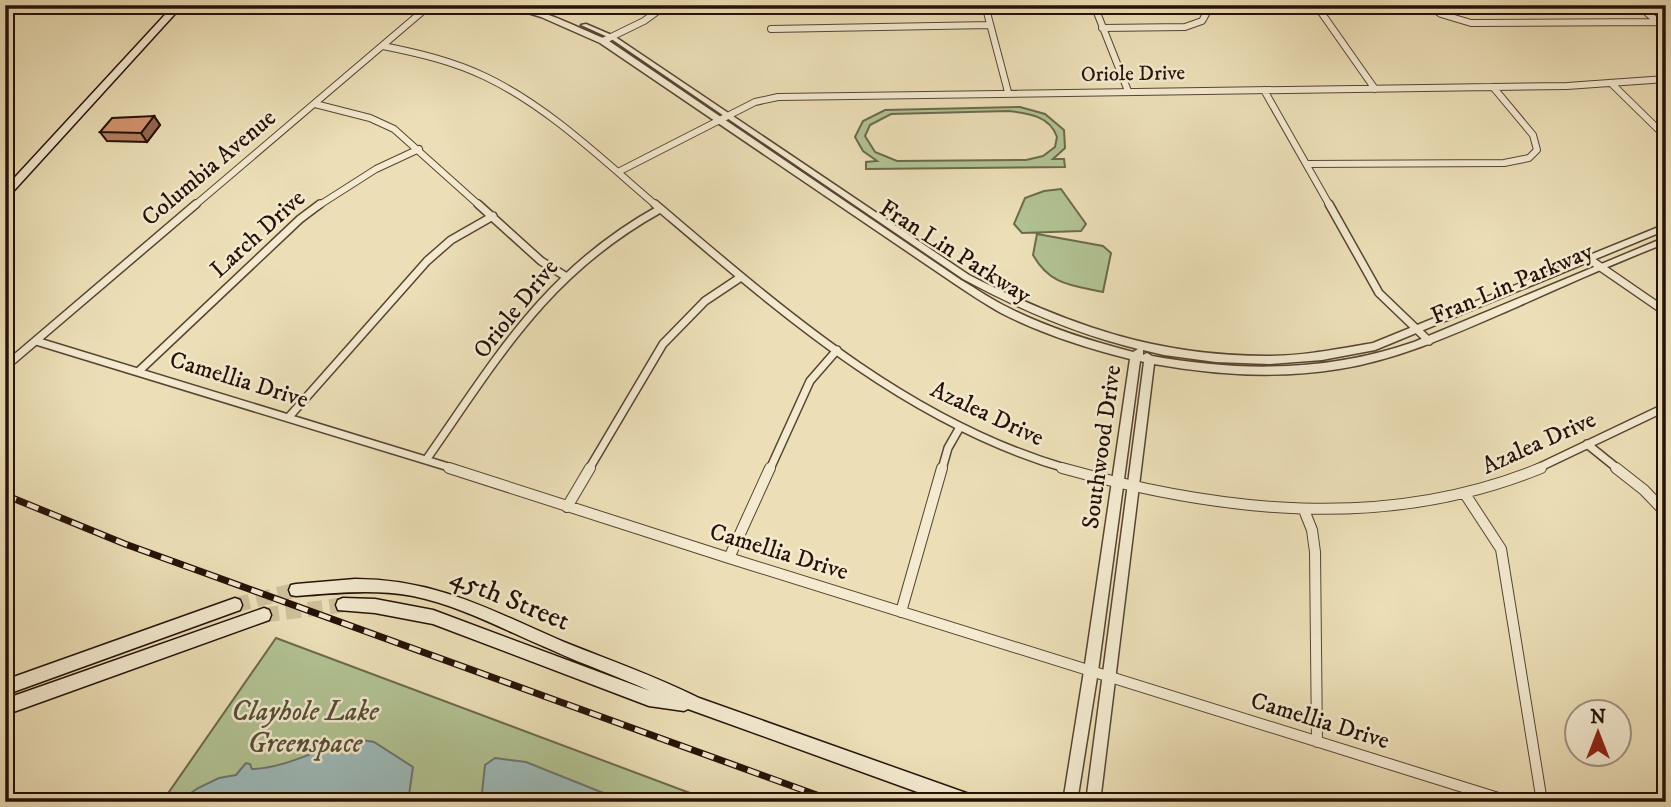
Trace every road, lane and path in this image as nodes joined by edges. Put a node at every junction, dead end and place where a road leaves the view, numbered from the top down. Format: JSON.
{"nodes":[{"id":1,"x":179,"y":5,"type":"edge"},
{"id":2,"x":430,"y":5,"type":"edge"},
{"id":3,"x":505,"y":5,"type":"edge"},
{"id":4,"x":523,"y":5,"type":"edge"},
{"id":5,"x":666,"y":5,"type":"edge"},
{"id":6,"x":985,"y":5,"type":"edge"},
{"id":7,"x":1094,"y":5,"type":"edge"},
{"id":8,"x":1205,"y":5,"type":"edge"},
{"id":9,"x":1316,"y":5,"type":"edge"},
{"id":10,"x":1427,"y":5,"type":"edge"},
{"id":11,"x":1638,"y":5,"type":"edge"},
{"id":12,"x":1658,"y":22,"type":"junction"},
{"id":13,"x":990,"y":25,"type":"junction"},
{"id":14,"x":1102,"y":28,"type":"junction"},
{"id":15,"x":771,"y":29,"type":"dead end"},
{"id":16,"x":1666,"y":29,"type":"edge"},
{"id":17,"x":607,"y":39,"type":"junction"},
{"id":18,"x":383,"y":46,"type":"junction"},
{"id":19,"x":1666,"y":79,"type":"edge"},
{"id":20,"x":1611,"y":83,"type":"junction"},
{"id":21,"x":1493,"y":87,"type":"junction"},
{"id":22,"x":1375,"y":89,"type":"junction"},
{"id":23,"x":1264,"y":90,"type":"junction"},
{"id":24,"x":1128,"y":91,"type":"junction"},
{"id":25,"x":1008,"y":93,"type":"junction"},
{"id":26,"x":315,"y":104,"type":"junction"},
{"id":27,"x":723,"y":118,"type":"junction"},
{"id":28,"x":1666,"y":137,"type":"edge"},
{"id":29,"x":419,"y":149,"type":"junction"},
{"id":30,"x":1307,"y":164,"type":"junction"},
{"id":31,"x":618,"y":172,"type":"junction"},
{"id":32,"x":5,"y":194,"type":"edge"},
{"id":33,"x":660,"y":209,"type":"junction"},
{"id":34,"x":493,"y":216,"type":"junction"},
{"id":35,"x":1666,"y":227,"type":"edge"},
{"id":36,"x":1666,"y":240,"type":"edge"},
{"id":37,"x":1589,"y":259,"type":"junction"},
{"id":38,"x":1600,"y":267,"type":"junction"},
{"id":39,"x":565,"y":276,"type":"junction"},
{"id":40,"x":741,"y":277,"type":"junction"},
{"id":41,"x":1666,"y":312,"type":"edge"},
{"id":42,"x":1418,"y":330,"type":"junction"},
{"id":43,"x":36,"y":341,"type":"junction"},
{"id":44,"x":1429,"y":341,"type":"junction"},
{"id":45,"x":837,"y":350,"type":"junction"},
{"id":46,"x":1139,"y":352,"type":"junction"},
{"id":47,"x":13,"y":360,"type":"dead end"},
{"id":48,"x":1149,"y":361,"type":"junction"},
{"id":49,"x":139,"y":371,"type":"junction"},
{"id":50,"x":1666,"y":407,"type":"edge"},
{"id":51,"x":289,"y":418,"type":"junction"},
{"id":52,"x":960,"y":427,"type":"junction"},
{"id":53,"x":1587,"y":444,"type":"junction"},
{"id":54,"x":426,"y":460,"type":"junction"},
{"id":55,"x":1117,"y":484,"type":"junction"},
{"id":56,"x":1132,"y":487,"type":"junction"},
{"id":57,"x":1465,"y":494,"type":"junction"},
{"id":58,"x":568,"y":507,"type":"junction"},
{"id":59,"x":1304,"y":510,"type":"junction"},
{"id":60,"x":1666,"y":513,"type":"edge"},
{"id":61,"x":729,"y":558,"type":"junction"},
{"id":62,"x":296,"y":590,"type":"tunnel mouth"},
{"id":63,"x":235,"y":605,"type":"tunnel mouth"},
{"id":64,"x":343,"y":605,"type":"tunnel mouth"},
{"id":65,"x":901,"y":612,"type":"junction"},
{"id":66,"x":264,"y":615,"type":"tunnel mouth"},
{"id":67,"x":1091,"y":671,"type":"junction"},
{"id":68,"x":1108,"y":676,"type":"junction"},
{"id":69,"x":5,"y":688,"type":"edge"},
{"id":70,"x":695,"y":705,"type":"junction"},
{"id":71,"x":5,"y":706,"type":"edge"},
{"id":72,"x":1317,"y":742,"type":"junction"},
{"id":73,"x":969,"y":802,"type":"edge"},
{"id":74,"x":1070,"y":802,"type":"edge"},
{"id":75,"x":1093,"y":802,"type":"edge"},
{"id":76,"x":1511,"y":802,"type":"edge"},
{"id":77,"x":1542,"y":802,"type":"edge"}],
"edges":[{"from":1,"to":32,"type":"main road"},
{"from":2,"to":18,"type":"street","name":"Columbia Avenue"},
{"from":3,"to":17,"type":"street","name":"Fran Lin Parkway"},
{"from":4,"to":17,"type":"street","name":"Fran Lin Parkway"},
{"from":5,"to":17,"type":"street"},
{"from":6,"to":13,"type":"street"},
{"from":7,"to":14,"type":"street"},
{"from":8,"to":14,"type":"street"},
{"from":9,"to":22,"type":"street"},
{"from":10,"to":12,"type":"street"},
{"from":11,"to":12,"type":"street"},
{"from":12,"to":16,"type":"street"},
{"from":13,"to":15,"type":"street"},
{"from":13,"to":25,"type":"street"},
{"from":14,"to":24,"type":"street"},
{"from":17,"to":27,"type":"street","name":"Fran Lin Parkway"},
{"from":18,"to":26,"type":"street","name":"Columbia Avenue"},
{"from":18,"to":31,"type":"street","name":"Azalea Drive"},
{"from":19,"to":20,"type":"street","name":"Oriole Drive"},
{"from":20,"to":21,"type":"street","name":"Oriole Drive"},
{"from":20,"to":28,"type":"street"},
{"from":21,"to":22,"type":"street","name":"Oriole Drive"},
{"from":21,"to":30,"type":"street"},
{"from":22,"to":23,"type":"street","name":"Oriole Drive"},
{"from":23,"to":24,"type":"street","name":"Oriole Drive"},
{"from":23,"to":30,"type":"street"},
{"from":24,"to":25,"type":"street","name":"Oriole Drive"},
{"from":25,"to":27,"type":"street","name":"Oriole Drive"},
{"from":26,"to":29,"type":"street"},
{"from":26,"to":43,"type":"street","name":"Columbia Avenue"},
{"from":27,"to":31,"type":"street","name":"Oriole Drive"},
{"from":27,"to":46,"type":"street","name":"Fran Lin Parkway"},
{"from":29,"to":34,"type":"street"},
{"from":29,"to":49,"type":"street","name":"Larch Drive"},
{"from":30,"to":42,"type":"street"},
{"from":31,"to":33,"type":"street","name":"Azalea Drive"},
{"from":33,"to":39,"type":"street","name":"Oriole Drive"},
{"from":33,"to":40,"type":"street","name":"Azalea Drive"},
{"from":34,"to":39,"type":"street"},
{"from":34,"to":51,"type":"street"},
{"from":35,"to":37,"type":"street","name":"Fran Lin Parkway"},
{"from":36,"to":38,"type":"street","name":"Fran Lin Parkway"},
{"from":37,"to":38,"type":"street"},
{"from":37,"to":42,"type":"street","name":"Fran Lin Parkway"},
{"from":38,"to":41,"type":"street"},
{"from":38,"to":44,"type":"street","name":"Fran Lin Parkway"},
{"from":39,"to":54,"type":"street","name":"Oriole Drive"},
{"from":40,"to":45,"type":"street","name":"Azalea Drive"},
{"from":40,"to":58,"type":"street"},
{"from":42,"to":44,"type":"street"},
{"from":42,"to":46,"type":"street","name":"Fran Lin Parkway"},
{"from":43,"to":47,"type":"street","name":"Columbia Avenue"},
{"from":43,"to":49,"type":"street","name":"Camellia Drive"},
{"from":44,"to":48,"type":"street","name":"Fran Lin Parkway"},
{"from":45,"to":52,"type":"street","name":"Azalea Drive"},
{"from":45,"to":61,"type":"street"},
{"from":46,"to":48,"type":"street","name":"Southwood Drive"},
{"from":46,"to":55,"type":"street","name":"Southwood Drive"},
{"from":48,"to":56,"type":"street","name":"Southwood Drive"},
{"from":49,"to":51,"type":"street","name":"Camellia Drive"},
{"from":50,"to":53,"type":"street","name":"Azalea Drive"},
{"from":51,"to":54,"type":"street","name":"Camellia Drive"},
{"from":52,"to":55,"type":"street","name":"Azalea Drive"},
{"from":52,"to":65,"type":"street"},
{"from":53,"to":57,"type":"street","name":"Azalea Drive"},
{"from":53,"to":60,"type":"street"},
{"from":54,"to":58,"type":"street","name":"Camellia Drive"},
{"from":55,"to":56,"type":"street","name":"Azalea Drive"},
{"from":55,"to":67,"type":"street","name":"Southwood Drive"},
{"from":56,"to":59,"type":"street","name":"Azalea Drive"},
{"from":56,"to":68,"type":"street","name":"Southwood Drive"},
{"from":57,"to":59,"type":"street","name":"Azalea Drive"},
{"from":57,"to":77,"type":"street"},
{"from":58,"to":61,"type":"street","name":"Camellia Drive"},
{"from":59,"to":72,"type":"street"},
{"from":61,"to":65,"type":"street","name":"Camellia Drive"},
{"from":62,"to":70,"type":"main road","name":"45th Street"},
{"from":63,"to":69,"type":"main road"},
{"from":64,"to":70,"type":"main road","name":"45th Street"},
{"from":65,"to":67,"type":"street","name":"Camellia Drive"},
{"from":66,"to":71,"type":"main road"},
{"from":67,"to":68,"type":"street","name":"Camellia Drive"},
{"from":67,"to":74,"type":"street","name":"Southwood Drive"},
{"from":68,"to":72,"type":"street","name":"Camellia Drive"},
{"from":68,"to":75,"type":"street","name":"Southwood Drive"},
{"from":70,"to":73,"type":"main road","name":"45th Street"},
{"from":72,"to":76,"type":"street","name":"Camellia Drive"}]}
